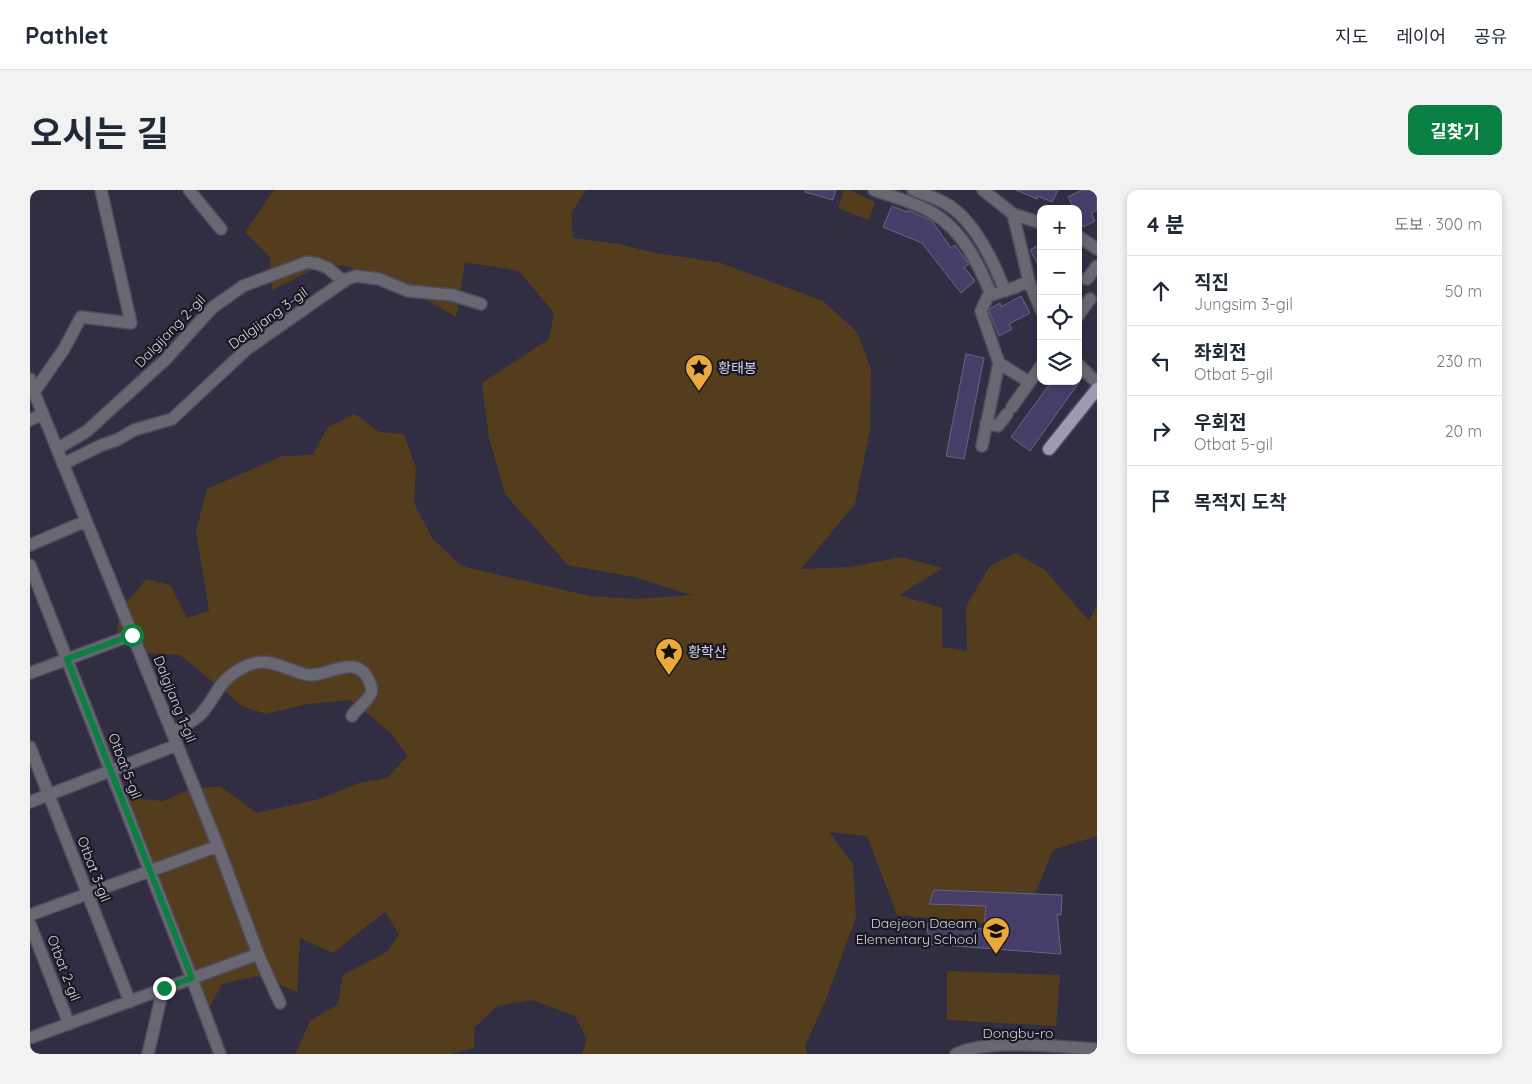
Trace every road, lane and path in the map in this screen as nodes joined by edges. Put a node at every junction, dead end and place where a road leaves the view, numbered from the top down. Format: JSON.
{"nodes":[{"id":1,"x":101,"y":190,"type":"edge"},
{"id":2,"x":188,"y":190,"type":"edge"},
{"id":3,"x":874,"y":190,"type":"edge"},
{"id":4,"x":913,"y":190,"type":"edge"},
{"id":5,"x":983,"y":190,"type":"edge"},
{"id":6,"x":1013,"y":214,"type":"junction"},
{"id":7,"x":1037,"y":222,"type":"edge"},
{"id":8,"x":221,"y":229,"type":"dead end"},
{"id":9,"x":1082,"y":239,"type":"edge"},
{"id":10,"x":1097,"y":249,"type":"edge"},
{"id":11,"x":1097,"y":266,"type":"edge"},
{"id":12,"x":1087,"y":279,"type":"dead end"},
{"id":13,"x":1029,"y":281,"type":"junction"},
{"id":14,"x":344,"y":282,"type":"junction"},
{"id":15,"x":1004,"y":291,"type":"junction"},
{"id":16,"x":991,"y":294,"type":"junction"},
{"id":17,"x":1090,"y":299,"type":"dead end"},
{"id":18,"x":1037,"y":300,"type":"edge"},
{"id":19,"x":481,"y":304,"type":"dead end"},
{"id":20,"x":1082,"y":310,"type":"edge"},
{"id":21,"x":999,"y":363,"type":"junction"},
{"id":22,"x":1082,"y":368,"type":"edge"},
{"id":23,"x":1037,"y":371,"type":"edge"},
{"id":24,"x":30,"y":379,"type":"edge"},
{"id":25,"x":1029,"y":382,"type":"junction"},
{"id":26,"x":1097,"y":383,"type":"edge"},
{"id":27,"x":1097,"y":389,"type":"edge"},
{"id":28,"x":34,"y":392,"type":"junction"},
{"id":29,"x":43,"y":414,"type":"junction"},
{"id":30,"x":30,"y":420,"type":"edge"},
{"id":31,"x":986,"y":423,"type":"junction"},
{"id":32,"x":982,"y":446,"type":"dead end"},
{"id":33,"x":57,"y":449,"type":"junction"},
{"id":34,"x":1049,"y":449,"type":"dead end"},
{"id":35,"x":63,"y":464,"type":"junction"},
{"id":36,"x":86,"y":521,"type":"junction"},
{"id":37,"x":30,"y":545,"type":"edge"},
{"id":38,"x":30,"y":565,"type":"edge"},
{"id":39,"x":132,"y":635,"type":"junction"},
{"id":40,"x":67,"y":659,"type":"junction"},
{"id":41,"x":30,"y":672,"type":"edge"},
{"id":42,"x":352,"y":716,"type":"dead end"},
{"id":43,"x":172,"y":732,"type":"junction"},
{"id":44,"x":177,"y":746,"type":"junction"},
{"id":45,"x":30,"y":747,"type":"edge"},
{"id":46,"x":111,"y":771,"type":"junction"},
{"id":47,"x":49,"y":794,"type":"junction"},
{"id":48,"x":30,"y":802,"type":"edge"},
{"id":49,"x":218,"y":846,"type":"junction"},
{"id":50,"x":150,"y":871,"type":"junction"},
{"id":51,"x":88,"y":894,"type":"junction"},
{"id":52,"x":30,"y":915,"type":"edge"},
{"id":53,"x":30,"y":924,"type":"edge"},
{"id":54,"x":258,"y":954,"type":"junction"},
{"id":55,"x":192,"y":978,"type":"junction"},
{"id":56,"x":164,"y":988,"type":"junction"},
{"id":57,"x":130,"y":1002,"type":"junction"},
{"id":58,"x":280,"y":1003,"type":"dead end"},
{"id":59,"x":69,"y":1024,"type":"junction"},
{"id":60,"x":30,"y":1038,"type":"edge"},
{"id":61,"x":1097,"y":1049,"type":"edge"},
{"id":62,"x":148,"y":1054,"type":"edge"},
{"id":63,"x":220,"y":1054,"type":"edge"},
{"id":64,"x":956,"y":1054,"type":"edge"}],
"edges":[{"from":1,"to":28,"type":"street"},
{"from":2,"to":8,"type":"street"},
{"from":3,"to":16,"type":"street"},
{"from":4,"to":15,"type":"street"},
{"from":5,"to":6,"type":"street"},
{"from":6,"to":7,"type":"street"},
{"from":6,"to":13,"type":"street"},
{"from":9,"to":10,"type":"street"},
{"from":11,"to":12,"type":"street"},
{"from":13,"to":15,"type":"street"},
{"from":13,"to":18,"type":"street"},
{"from":14,"to":19,"type":"street","name":"Dalgijang 3-gil"},
{"from":14,"to":33,"type":"street","name":"Dalgijang 2-gil"},
{"from":14,"to":35,"type":"street","name":"Dalgijang 3-gil"},
{"from":15,"to":16,"type":"street"},
{"from":16,"to":21,"type":"street"},
{"from":17,"to":20,"type":"street"},
{"from":21,"to":25,"type":"street"},
{"from":21,"to":31,"type":"street"},
{"from":22,"to":26,"type":"street"},
{"from":23,"to":25,"type":"street"},
{"from":24,"to":28,"type":"street","name":"Dalgijang 1-gil"},
{"from":25,"to":31,"type":"street"},
{"from":27,"to":34,"type":"main road"},
{"from":28,"to":29,"type":"street","name":"Dalgijang 1-gil"},
{"from":29,"to":30,"type":"street"},
{"from":29,"to":33,"type":"street","name":"Dalgijang 1-gil"},
{"from":31,"to":32,"type":"street"},
{"from":33,"to":35,"type":"street","name":"Dalgijang 1-gil"},
{"from":35,"to":36,"type":"street","name":"Dalgijang 1-gil"},
{"from":36,"to":37,"type":"street"},
{"from":36,"to":39,"type":"street","name":"Dalgijang 1-gil"},
{"from":38,"to":40,"type":"street","name":"Otbat 5-gil"},
{"from":39,"to":40,"type":"street"},
{"from":39,"to":43,"type":"street","name":"Dalgijang 1-gil"},
{"from":40,"to":41,"type":"street"},
{"from":40,"to":46,"type":"street","name":"Otbat 5-gil"},
{"from":42,"to":43,"type":"street"},
{"from":43,"to":44,"type":"street","name":"Dalgijang 1-gil"},
{"from":44,"to":46,"type":"street"},
{"from":44,"to":49,"type":"street","name":"Dalgijang 1-gil"},
{"from":45,"to":47,"type":"street","name":"Otbat 3-gil"},
{"from":46,"to":47,"type":"street"},
{"from":46,"to":50,"type":"street","name":"Otbat 5-gil"},
{"from":47,"to":48,"type":"street"},
{"from":47,"to":51,"type":"street","name":"Otbat 3-gil"},
{"from":49,"to":50,"type":"street"},
{"from":49,"to":54,"type":"street","name":"Dalgijang 1-gil"},
{"from":50,"to":51,"type":"street"},
{"from":50,"to":55,"type":"street","name":"Otbat 5-gil"},
{"from":51,"to":52,"type":"street"},
{"from":51,"to":57,"type":"street","name":"Otbat 3-gil"},
{"from":53,"to":59,"type":"street","name":"Otbat 2-gil"},
{"from":54,"to":55,"type":"street"},
{"from":54,"to":58,"type":"street","name":"Dalgijang 1-gil"},
{"from":55,"to":56,"type":"street"},
{"from":55,"to":63,"type":"street","name":"Otbat 5-gil"},
{"from":56,"to":57,"type":"street"},
{"from":56,"to":62,"type":"street"},
{"from":57,"to":59,"type":"street"},
{"from":59,"to":60,"type":"street"},
{"from":61,"to":64,"type":"street","name":"Dongbu-ro"}]}
